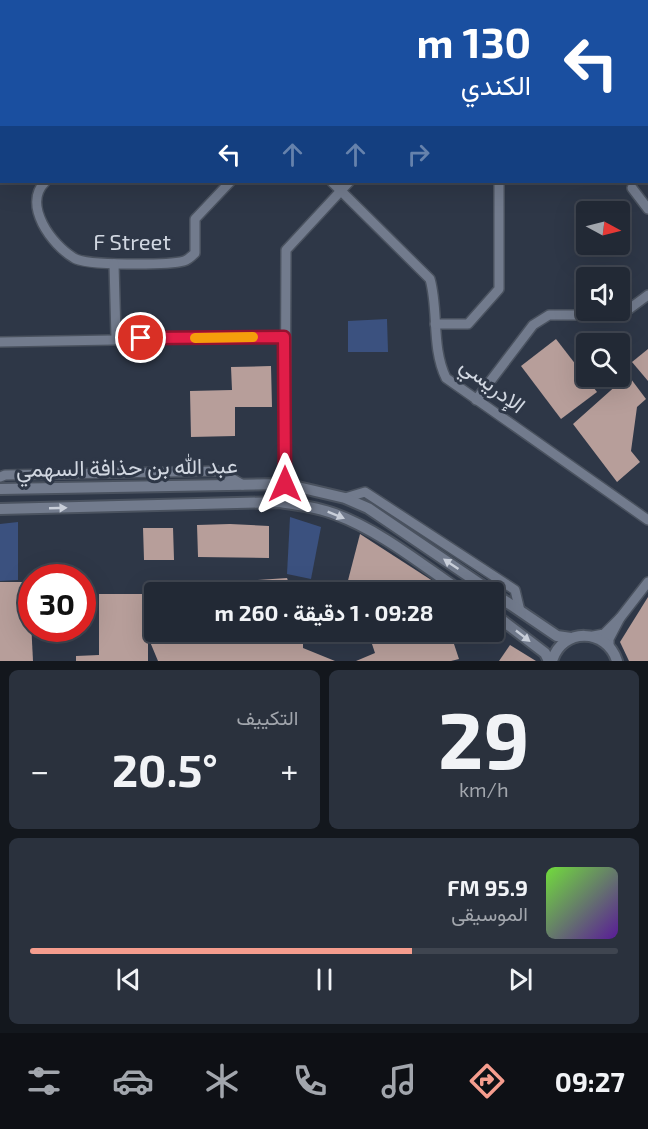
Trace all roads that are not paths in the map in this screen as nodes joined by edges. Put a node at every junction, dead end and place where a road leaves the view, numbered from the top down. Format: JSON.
{"nodes":[{"id":1,"x":44,"y":183,"type":"edge"},
{"id":2,"x":229,"y":183,"type":"edge"},
{"id":3,"x":333,"y":183,"type":"edge"},
{"id":4,"x":348,"y":183,"type":"edge"},
{"id":5,"x":499,"y":183,"type":"edge"},
{"id":6,"x":632,"y":188,"type":"dead end"},
{"id":7,"x":341,"y":190,"type":"junction"},
{"id":8,"x":648,"y":209,"type":"edge"},
{"id":9,"x":114,"y":264,"type":"junction"},
{"id":10,"x":648,"y":295,"type":"edge"},
{"id":11,"x":435,"y":324,"type":"junction"},
{"id":12,"x":284,"y":337,"type":"junction"},
{"id":13,"x":117,"y":338,"type":"junction"},
{"id":14,"x":0,"y":342,"type":"edge"},
{"id":15,"x":476,"y":400,"type":"junction"},
{"id":16,"x":0,"y":477,"type":"edge"},
{"id":17,"x":285,"y":484,"type":"junction"},
{"id":18,"x":243,"y":485,"type":"junction"},
{"id":19,"x":0,"y":489,"type":"edge"},
{"id":20,"x":0,"y":509,"type":"edge"},
{"id":21,"x":648,"y":520,"type":"edge"},
{"id":22,"x":448,"y":582,"type":"edge"},
{"id":23,"x":648,"y":582,"type":"edge"},
{"id":24,"x":620,"y":618,"type":"junction"},
{"id":25,"x":504,"y":622,"type":"edge"},
{"id":26,"x":593,"y":636,"type":"junction"},
{"id":27,"x":572,"y":638,"type":"junction"},
{"id":28,"x":609,"y":646,"type":"junction"},
{"id":29,"x":550,"y":661,"type":"edge"},
{"id":30,"x":617,"y":661,"type":"edge"}],
"edges":[{"from":1,"to":9,"type":"street","name":"F Street"},
{"from":2,"to":9,"type":"street","name":"F Street"},
{"from":3,"to":7,"type":"street","name":"الإدريسي"},
{"from":4,"to":7,"type":"street"},
{"from":5,"to":11,"type":"street"},
{"from":6,"to":8,"type":"street"},
{"from":7,"to":11,"type":"street","name":"الإدريسي"},
{"from":7,"to":12,"type":"street"},
{"from":9,"to":13,"type":"street"},
{"from":10,"to":15,"type":"street"},
{"from":11,"to":15,"type":"street","name":"الإدريسي"},
{"from":12,"to":13,"type":"street"},
{"from":12,"to":17,"type":"street"},
{"from":13,"to":14,"type":"street"},
{"from":15,"to":21,"type":"street","name":"الإدريسي"},
{"from":16,"to":18,"type":"street"},
{"from":17,"to":18,"type":"street","name":"عبد الله بن حذافة السهمي"},
{"from":27,"to":17,"type":"street","name":"عبد الله بن حذافة السهمي","one_way":true},
{"from":18,"to":19,"type":"street","name":"عبد الله بن حذافة السهمي"},
{"from":20,"to":22,"type":"street","name":"عبد الله بن حذافة السهمي","one_way":true},
{"from":23,"to":24,"type":"street"},
{"from":24,"to":26,"type":"street"},
{"from":24,"to":28,"type":"street"},
{"from":25,"to":29,"type":"street","one_way":true},
{"from":26,"to":27,"type":"street"},
{"from":26,"to":28,"type":"street"},
{"from":27,"to":29,"type":"street"},
{"from":28,"to":30,"type":"street"}]}
